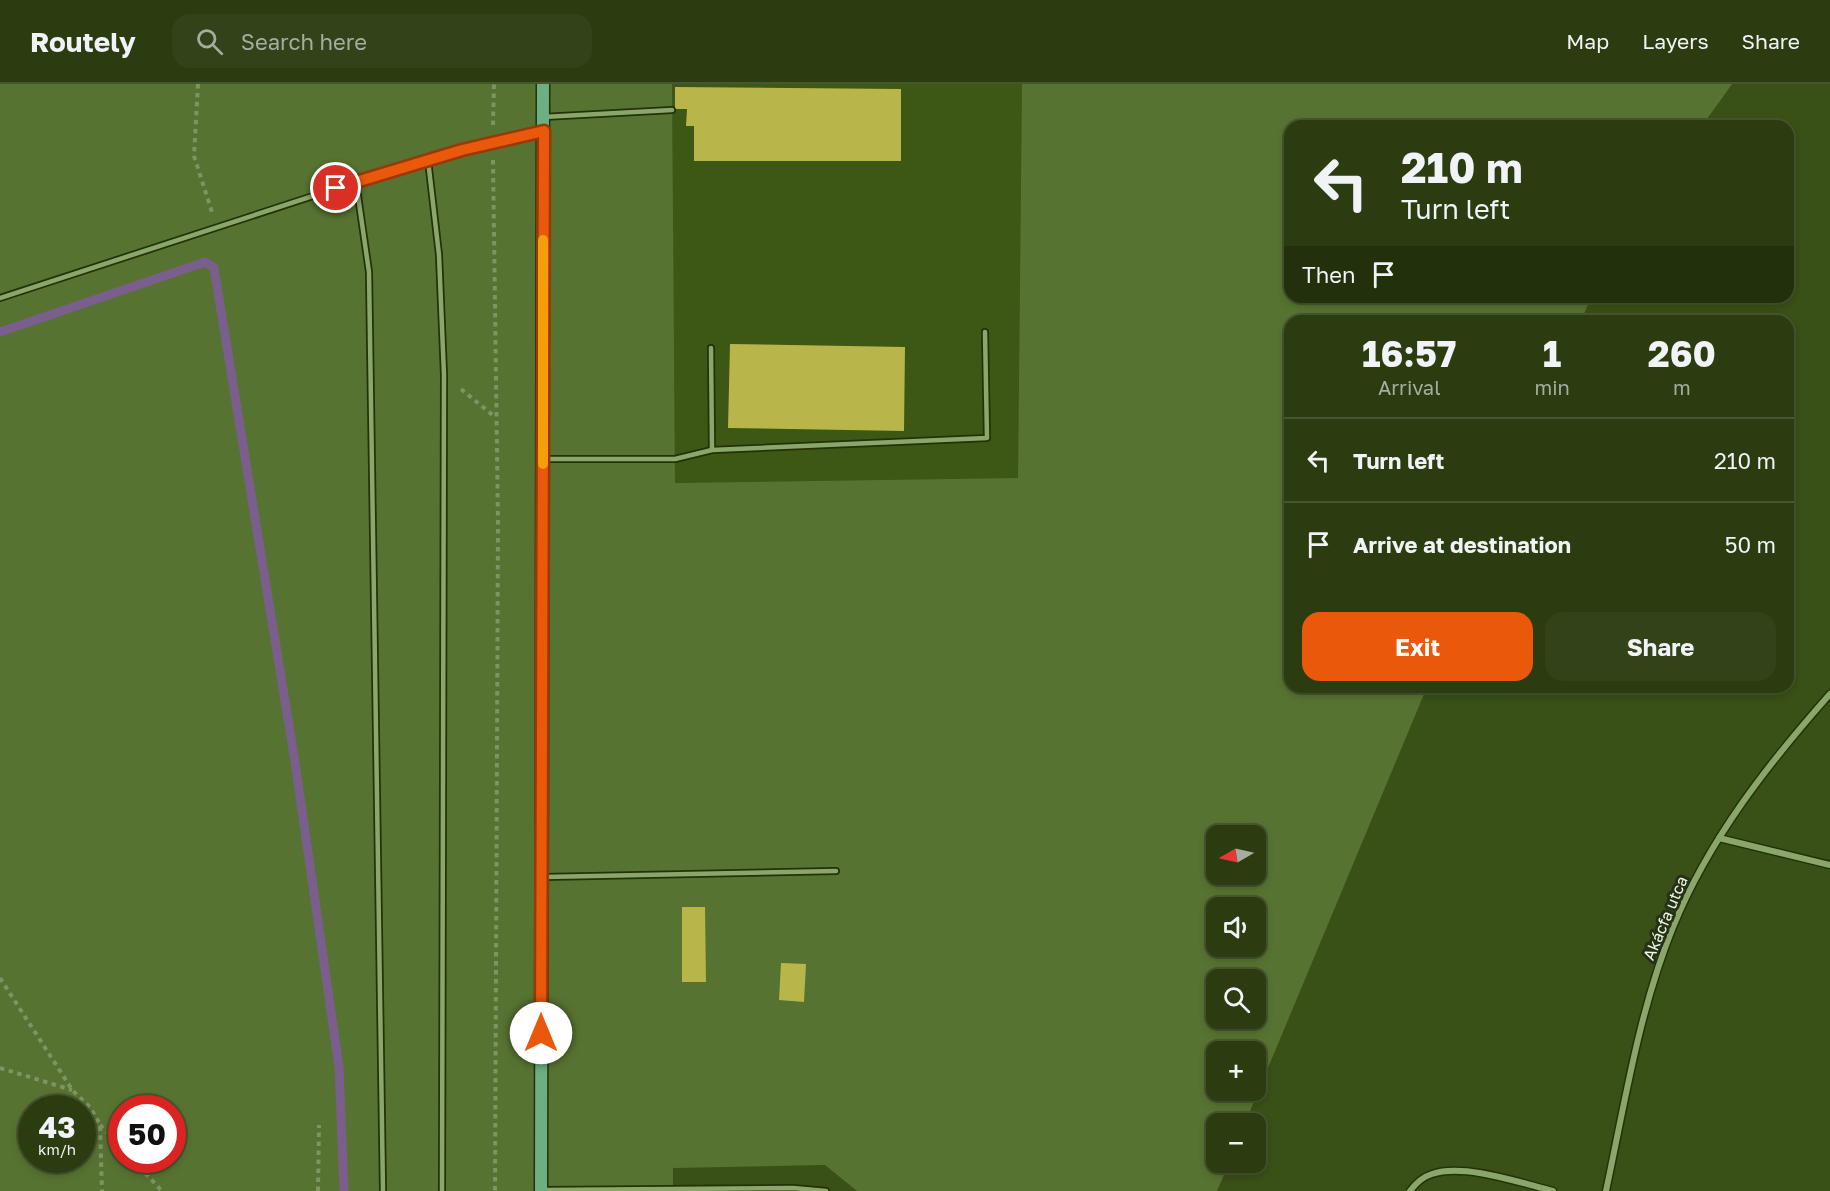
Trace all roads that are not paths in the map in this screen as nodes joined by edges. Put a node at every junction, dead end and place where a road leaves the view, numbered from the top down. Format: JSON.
{"nodes":[{"id":1,"x":543,"y":84,"type":"edge"},
{"id":2,"x":672,"y":110,"type":"dead end"},
{"id":3,"x":543,"y":117,"type":"junction"},
{"id":4,"x":544,"y":131,"type":"junction"},
{"id":5,"x":428,"y":160,"type":"junction"},
{"id":6,"x":356,"y":182,"type":"junction"},
{"id":7,"x":0,"y":298,"type":"edge"},
{"id":8,"x":985,"y":332,"type":"dead end"},
{"id":9,"x":711,"y":348,"type":"dead end"},
{"id":10,"x":712,"y":450,"type":"junction"},
{"id":11,"x":543,"y":459,"type":"junction"},
{"id":12,"x":1830,"y":694,"type":"edge"},
{"id":13,"x":1719,"y":838,"type":"junction"},
{"id":14,"x":1830,"y":865,"type":"edge"},
{"id":15,"x":836,"y":871,"type":"dead end"},
{"id":16,"x":541,"y":877,"type":"junction"},
{"id":17,"x":541,"y":1190,"type":"edge"},
{"id":18,"x":793,"y":1190,"type":"edge"},
{"id":19,"x":383,"y":1191,"type":"edge"},
{"id":20,"x":442,"y":1191,"type":"edge"},
{"id":21,"x":826,"y":1191,"type":"edge"},
{"id":22,"x":1410,"y":1191,"type":"edge"},
{"id":23,"x":1553,"y":1191,"type":"edge"},
{"id":24,"x":1606,"y":1191,"type":"edge"}],
"edges":[{"from":1,"to":3,"type":"main road"},
{"from":2,"to":3,"type":"lane"},
{"from":3,"to":4,"type":"main road"},
{"from":4,"to":5,"type":"lane"},
{"from":4,"to":11,"type":"main road"},
{"from":5,"to":6,"type":"lane"},
{"from":5,"to":20,"type":"lane"},
{"from":6,"to":7,"type":"lane"},
{"from":6,"to":19,"type":"lane"},
{"from":8,"to":10,"type":"lane"},
{"from":9,"to":10,"type":"lane"},
{"from":10,"to":11,"type":"lane"},
{"from":11,"to":16,"type":"main road"},
{"from":12,"to":13,"type":"street","name":"Akácfa utca"},
{"from":13,"to":14,"type":"street"},
{"from":13,"to":24,"type":"street","name":"Akácfa utca"},
{"from":15,"to":16,"type":"lane"},
{"from":16,"to":17,"type":"main road"},
{"from":17,"to":18,"type":"lane"},
{"from":18,"to":21,"type":"lane"},
{"from":22,"to":23,"type":"street"}]}
